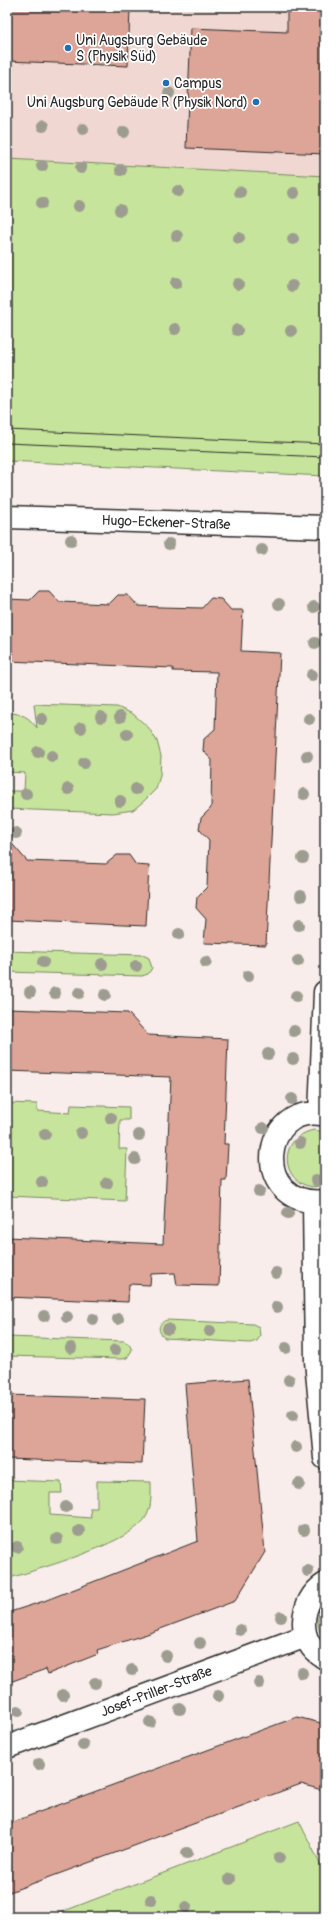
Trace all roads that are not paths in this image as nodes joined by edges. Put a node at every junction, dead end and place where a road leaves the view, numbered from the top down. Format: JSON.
{"nodes":[{"id":1,"x":7,"y":517,"type":"edge"},
{"id":2,"x":325,"y":527,"type":"edge"},
{"id":3,"x":325,"y":992,"type":"edge"},
{"id":4,"x":322,"y":1114,"type":"edge"},
{"id":5,"x":320,"y":1202,"type":"edge"},
{"id":6,"x":325,"y":1458,"type":"edge"},
{"id":7,"x":325,"y":1584,"type":"edge"},
{"id":8,"x":306,"y":1636,"type":"junction"},
{"id":9,"x":325,"y":1658,"type":"edge"},
{"id":10,"x":7,"y":1746,"type":"edge"}],
"edges":[{"from":1,"to":2,"type":"street","name":"Hugo-Eckener-Straße"},
{"from":3,"to":4,"type":"street"},
{"from":4,"to":5,"type":"street"},
{"from":5,"to":6,"type":"street"},
{"from":7,"to":8,"type":"street"},
{"from":8,"to":9,"type":"street"},
{"from":8,"to":10,"type":"street","name":"Josef-Priller-Straße"}]}
